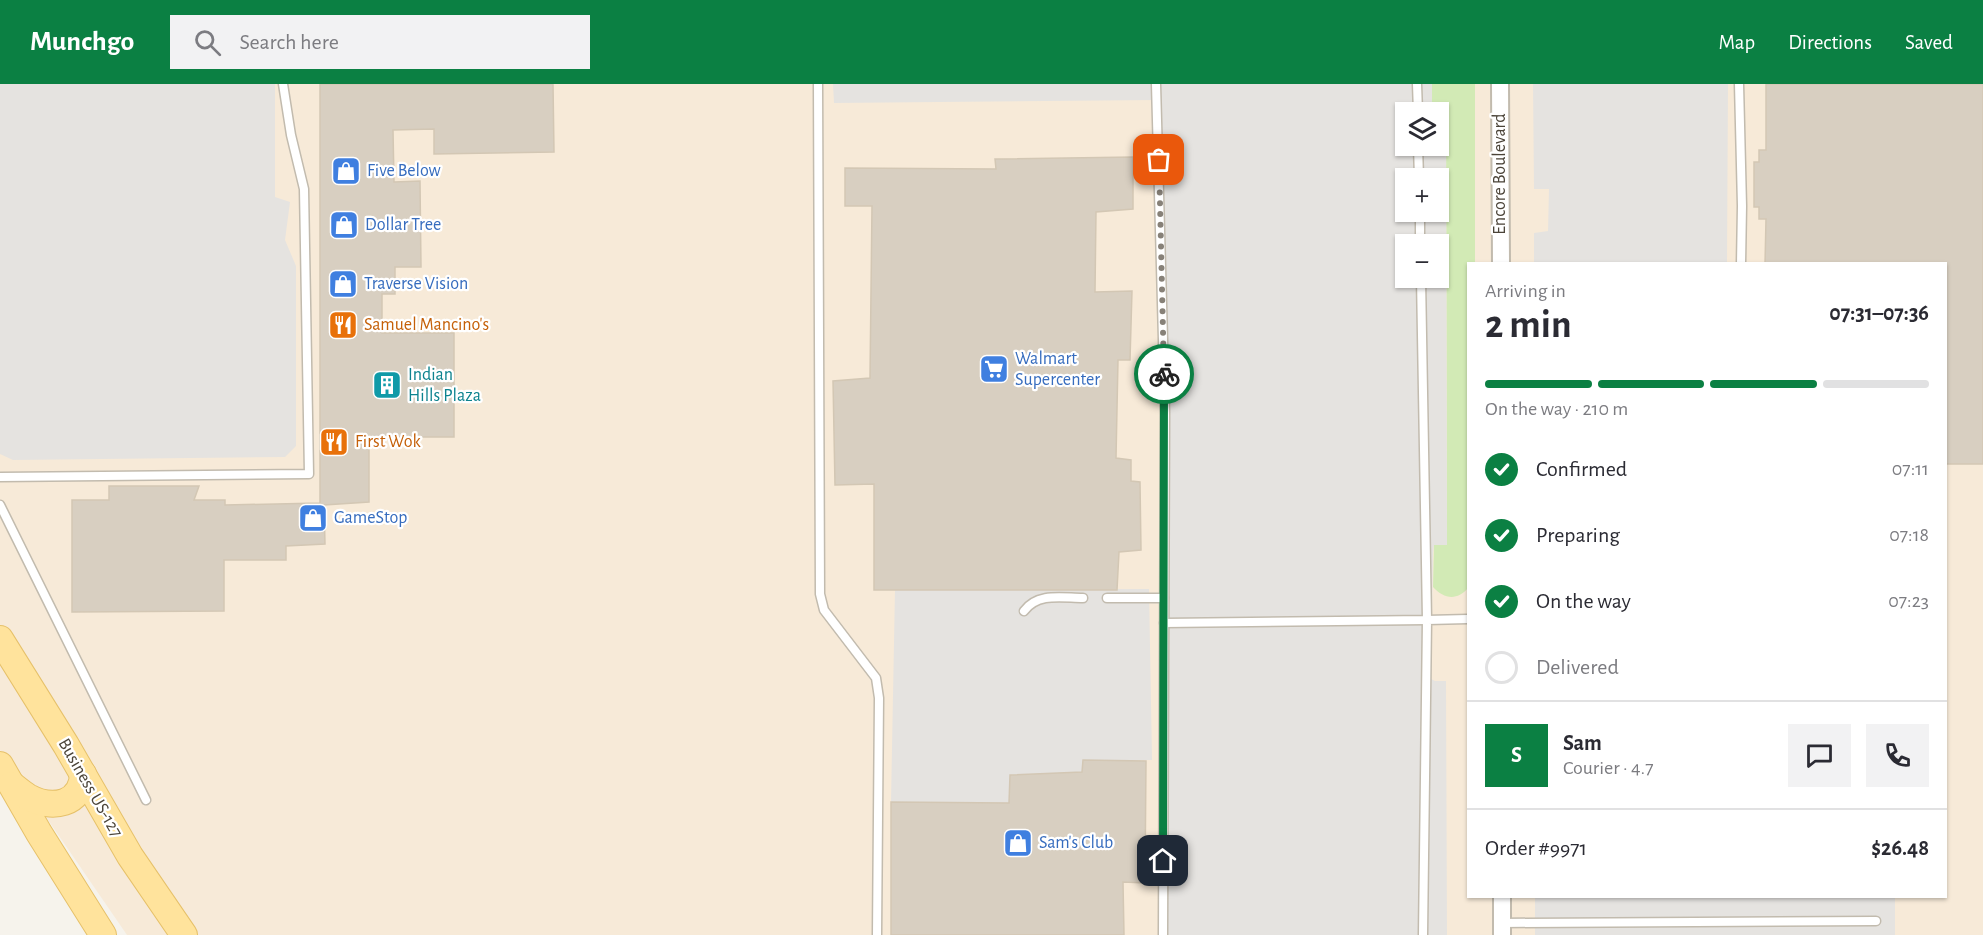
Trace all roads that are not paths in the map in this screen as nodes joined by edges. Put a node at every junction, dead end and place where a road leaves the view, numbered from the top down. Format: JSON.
{"nodes":[{"id":1,"x":283,"y":84,"type":"edge"},
{"id":2,"x":818,"y":84,"type":"edge"},
{"id":3,"x":1156,"y":84,"type":"edge"},
{"id":4,"x":1417,"y":84,"type":"edge"},
{"id":5,"x":1500,"y":84,"type":"edge"},
{"id":6,"x":1739,"y":84,"type":"edge"},
{"id":7,"x":1418,"y":102,"type":"edge"},
{"id":8,"x":1501,"y":262,"type":"edge"},
{"id":9,"x":1741,"y":262,"type":"edge"},
{"id":10,"x":1421,"y":288,"type":"edge"},
{"id":11,"x":0,"y":477,"type":"edge"},
{"id":12,"x":0,"y":505,"type":"edge"},
{"id":13,"x":1083,"y":598,"type":"dead end"},
{"id":14,"x":1107,"y":598,"type":"dead end"},
{"id":15,"x":1164,"y":598,"type":"junction"},
{"id":16,"x":1024,"y":611,"type":"dead end"},
{"id":17,"x":1467,"y":619,"type":"edge"},
{"id":18,"x":1427,"y":620,"type":"junction"},
{"id":19,"x":1164,"y":623,"type":"junction"},
{"id":20,"x":0,"y":639,"type":"edge"},
{"id":21,"x":5,"y":774,"type":"edge"},
{"id":22,"x":83,"y":774,"type":"junction"},
{"id":23,"x":146,"y":800,"type":"dead end"},
{"id":24,"x":1502,"y":898,"type":"edge"},
{"id":25,"x":1876,"y":921,"type":"dead end"},
{"id":26,"x":1502,"y":929,"type":"edge"},
{"id":27,"x":103,"y":935,"type":"edge"},
{"id":28,"x":184,"y":935,"type":"edge"},
{"id":29,"x":877,"y":935,"type":"edge"},
{"id":30,"x":1163,"y":935,"type":"edge"},
{"id":31,"x":1423,"y":935,"type":"edge"}],
"edges":[{"from":1,"to":11,"type":"lane"},
{"from":2,"to":29,"type":"lane"},
{"from":3,"to":15,"type":"lane"},
{"from":4,"to":7,"type":"lane"},
{"from":5,"to":8,"type":"street","name":"Encore Boulevard"},
{"from":6,"to":9,"type":"lane"},
{"from":10,"to":18,"type":"lane"},
{"from":12,"to":23,"type":"lane"},
{"from":13,"to":16,"type":"lane"},
{"from":14,"to":15,"type":"lane"},
{"from":15,"to":19,"type":"lane"},
{"from":17,"to":18,"type":"lane"},
{"from":18,"to":19,"type":"lane"},
{"from":18,"to":31,"type":"lane"},
{"from":19,"to":30,"type":"lane"},
{"from":20,"to":22,"type":"main road","name":"Business US-127"},
{"from":21,"to":22,"type":"main road"},
{"from":21,"to":27,"type":"main road"},
{"from":22,"to":28,"type":"main road","name":"Business US-127"},
{"from":24,"to":26,"type":"street"},
{"from":25,"to":26,"type":"lane"}]}
